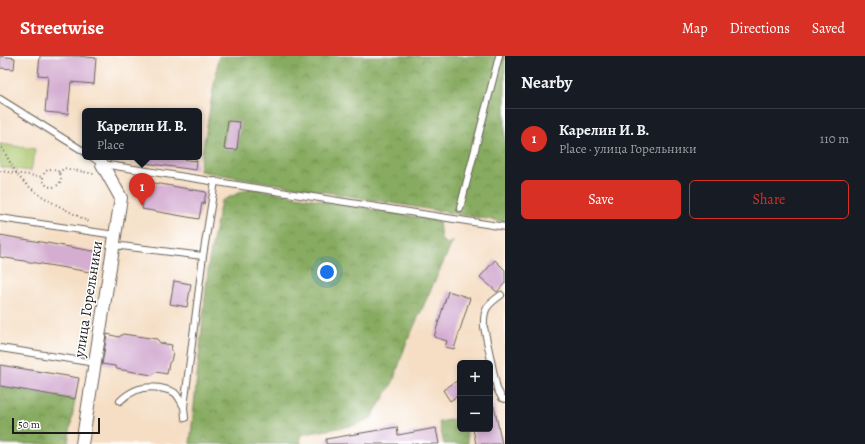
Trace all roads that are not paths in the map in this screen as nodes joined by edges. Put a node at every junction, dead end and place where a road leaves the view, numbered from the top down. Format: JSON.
{"nodes":[{"id":1,"x":499,"y":56,"type":"edge"},
{"id":2,"x":0,"y":98,"type":"edge"},
{"id":3,"x":82,"y":150,"type":"edge"},
{"id":4,"x":97,"y":160,"type":"edge"},
{"id":5,"x":215,"y":181,"type":"junction"},
{"id":6,"x":460,"y":208,"type":"dead end"},
{"id":7,"x":0,"y":218,"type":"edge"},
{"id":8,"x":505,"y":227,"type":"edge"},
{"id":9,"x":114,"y":240,"type":"junction"},
{"id":10,"x":202,"y":256,"type":"junction"},
{"id":11,"x":501,"y":295,"type":"dead end"},
{"id":12,"x":0,"y":348,"type":"edge"},
{"id":13,"x":95,"y":363,"type":"junction"},
{"id":14,"x":505,"y":399,"type":"edge"},
{"id":15,"x":120,"y":401,"type":"dead end"},
{"id":16,"x":184,"y":406,"type":"junction"},
{"id":17,"x":185,"y":418,"type":"dead end"},
{"id":18,"x":82,"y":444,"type":"edge"}],
"edges":[{"from":1,"to":6,"type":"lane"},
{"from":2,"to":3,"type":"lane"},
{"from":4,"to":5,"type":"lane"},
{"from":4,"to":9,"type":"street","name":"улица Горельники"},
{"from":5,"to":8,"type":"lane"},
{"from":5,"to":10,"type":"lane"},
{"from":7,"to":9,"type":"lane"},
{"from":9,"to":10,"type":"lane"},
{"from":9,"to":13,"type":"street","name":"улица Горельники"},
{"from":10,"to":16,"type":"lane"},
{"from":11,"to":14,"type":"lane"},
{"from":12,"to":13,"type":"lane"},
{"from":13,"to":18,"type":"street","name":"улица Горельники"},
{"from":15,"to":16,"type":"lane"},
{"from":16,"to":17,"type":"lane"}]}
